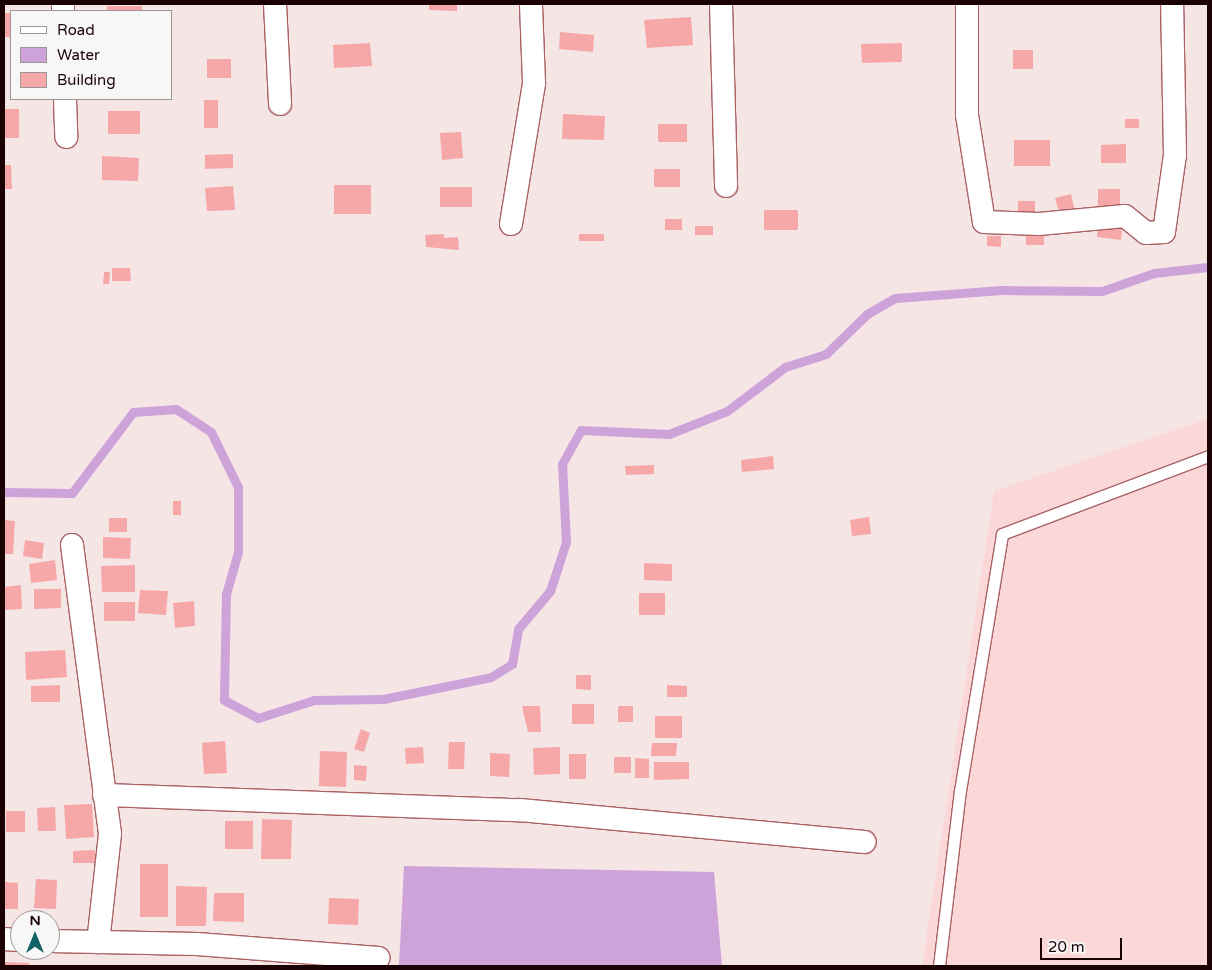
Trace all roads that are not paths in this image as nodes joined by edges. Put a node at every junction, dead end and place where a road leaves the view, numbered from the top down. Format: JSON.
{"nodes":[{"id":1,"x":275,"y":4,"type":"edge"},
{"id":2,"x":531,"y":4,"type":"edge"},
{"id":3,"x":721,"y":4,"type":"edge"},
{"id":4,"x":967,"y":4,"type":"edge"},
{"id":5,"x":1172,"y":4,"type":"edge"},
{"id":6,"x":65,"y":100,"type":"edge"},
{"id":7,"x":280,"y":104,"type":"dead end"},
{"id":8,"x":66,"y":137,"type":"dead end"},
{"id":9,"x":726,"y":186,"type":"dead end"},
{"id":10,"x":512,"y":224,"type":"dead end"},
{"id":11,"x":1208,"y":456,"type":"edge"},
{"id":12,"x":72,"y":544,"type":"dead end"},
{"id":13,"x":104,"y":795,"type":"junction"},
{"id":14,"x":865,"y":842,"type":"dead end"},
{"id":15,"x":60,"y":940,"type":"edge"},
{"id":16,"x":98,"y":942,"type":"junction"},
{"id":17,"x":378,"y":958,"type":"dead end"},
{"id":18,"x":939,"y":966,"type":"edge"}],
"edges":[{"from":1,"to":7,"type":"street"},
{"from":2,"to":10,"type":"street"},
{"from":3,"to":9,"type":"street"},
{"from":4,"to":5,"type":"street"},
{"from":6,"to":8,"type":"street"},
{"from":11,"to":18,"type":"lane"},
{"from":12,"to":13,"type":"street"},
{"from":13,"to":14,"type":"street"},
{"from":13,"to":16,"type":"street"},
{"from":15,"to":16,"type":"street"},
{"from":16,"to":17,"type":"street"}]}
